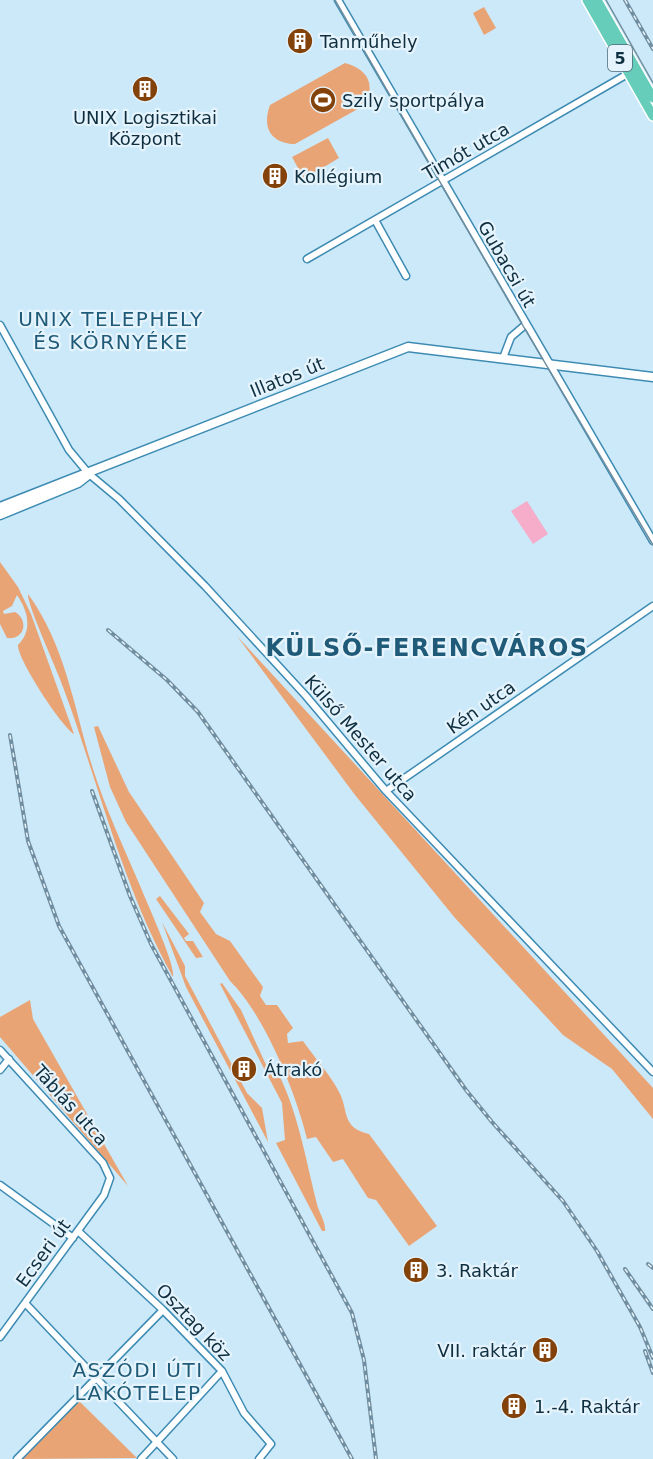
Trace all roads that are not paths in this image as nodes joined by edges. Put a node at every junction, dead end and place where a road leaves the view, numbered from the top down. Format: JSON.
{"nodes":[{"id":1,"x":338,"y":0,"type":"edge"},
{"id":2,"x":587,"y":0,"type":"edge"},
{"id":3,"x":597,"y":0,"type":"edge"},
{"id":4,"x":633,"y":64,"type":"junction"},
{"id":5,"x":629,"y":75,"type":"junction"},
{"id":6,"x":653,"y":98,"type":"edge"},
{"id":7,"x":653,"y":116,"type":"edge"},
{"id":8,"x":442,"y":182,"type":"junction"},
{"id":9,"x":375,"y":220,"type":"junction"},
{"id":10,"x":307,"y":259,"type":"dead end"},
{"id":11,"x":406,"y":276,"type":"dead end"},
{"id":12,"x":0,"y":325,"type":"edge"},
{"id":13,"x":525,"y":325,"type":"junction"},
{"id":14,"x":503,"y":358,"type":"junction"},
{"id":15,"x":547,"y":363,"type":"junction"},
{"id":16,"x":653,"y":377,"type":"edge"},
{"id":17,"x":89,"y":474,"type":"junction"},
{"id":18,"x":0,"y":507,"type":"edge"},
{"id":19,"x":0,"y":515,"type":"edge"},
{"id":20,"x":653,"y":542,"type":"edge"},
{"id":21,"x":653,"y":606,"type":"edge"},
{"id":22,"x":386,"y":791,"type":"junction"},
{"id":23,"x":0,"y":1050,"type":"edge"},
{"id":24,"x":9,"y":1059,"type":"junction"},
{"id":25,"x":0,"y":1070,"type":"edge"},
{"id":26,"x":653,"y":1072,"type":"edge"},
{"id":27,"x":0,"y":1185,"type":"edge"},
{"id":28,"x":110,"y":1186,"type":"joint"},
{"id":29,"x":78,"y":1231,"type":"junction"},
{"id":30,"x":73,"y":1238,"type":"junction"},
{"id":31,"x":25,"y":1303,"type":"junction"},
{"id":32,"x":163,"y":1310,"type":"junction"},
{"id":33,"x":0,"y":1337,"type":"edge"},
{"id":34,"x":222,"y":1371,"type":"junction"},
{"id":35,"x":97,"y":1377,"type":"junction"},
{"id":36,"x":158,"y":1442,"type":"junction"},
{"id":37,"x":17,"y":1459,"type":"edge"},
{"id":38,"x":141,"y":1459,"type":"edge"},
{"id":39,"x":173,"y":1459,"type":"edge"},
{"id":40,"x":259,"y":1459,"type":"edge"}],
"edges":[{"from":1,"to":8,"type":"street","name":"Gubacsi út"},
{"from":2,"to":5,"type":"main road","number":"5"},
{"from":3,"to":4,"type":"main road","number":"5"},
{"from":4,"to":5,"type":"street"},
{"from":4,"to":6,"type":"main road","number":"5"},
{"from":5,"to":7,"type":"main road","number":"5"},
{"from":5,"to":8,"type":"street","name":"Timót utca"},
{"from":8,"to":9,"type":"street","name":"Timót utca"},
{"from":8,"to":13,"type":"street","name":"Gubacsi út"},
{"from":9,"to":10,"type":"street","name":"Timót utca"},
{"from":9,"to":11,"type":"street"},
{"from":12,"to":17,"type":"street","name":"Külső Mester utca"},
{"from":13,"to":14,"type":"street"},
{"from":13,"to":15,"type":"street","name":"Gubacsi út"},
{"from":14,"to":15,"type":"street","name":"Illatos út"},
{"from":14,"to":17,"type":"street","name":"Illatos út"},
{"from":15,"to":16,"type":"street","name":"Illatos út"},
{"from":15,"to":20,"type":"street","name":"Gubacsi út"},
{"from":17,"to":18,"type":"street","name":"Illatos út"},
{"from":17,"to":19,"type":"street","name":"Illatos út"},
{"from":17,"to":22,"type":"street","name":"Külső Mester utca"},
{"from":21,"to":22,"type":"street","name":"Kén utca"},
{"from":22,"to":26,"type":"street","name":"Külső Mester utca"},
{"from":23,"to":24,"type":"street","name":"Táblás utca"},
{"from":24,"to":25,"type":"street"},
{"from":24,"to":28,"type":"street","name":"Táblás utca"},
{"from":27,"to":30,"type":"street"},
{"from":28,"to":29,"type":"street","name":"Ecseri út"},
{"from":29,"to":30,"type":"street","name":"Ecseri út"},
{"from":29,"to":32,"type":"street","name":"Osztag köz"},
{"from":30,"to":31,"type":"street","name":"Ecseri út"},
{"from":31,"to":33,"type":"street","name":"Ecseri út"},
{"from":31,"to":35,"type":"street"},
{"from":32,"to":34,"type":"street","name":"Osztag köz"},
{"from":32,"to":35,"type":"street"},
{"from":34,"to":36,"type":"street"},
{"from":34,"to":40,"type":"street","name":"Osztag köz"},
{"from":35,"to":36,"type":"street"},
{"from":35,"to":37,"type":"street"},
{"from":36,"to":38,"type":"street"},
{"from":36,"to":39,"type":"street"}]}
